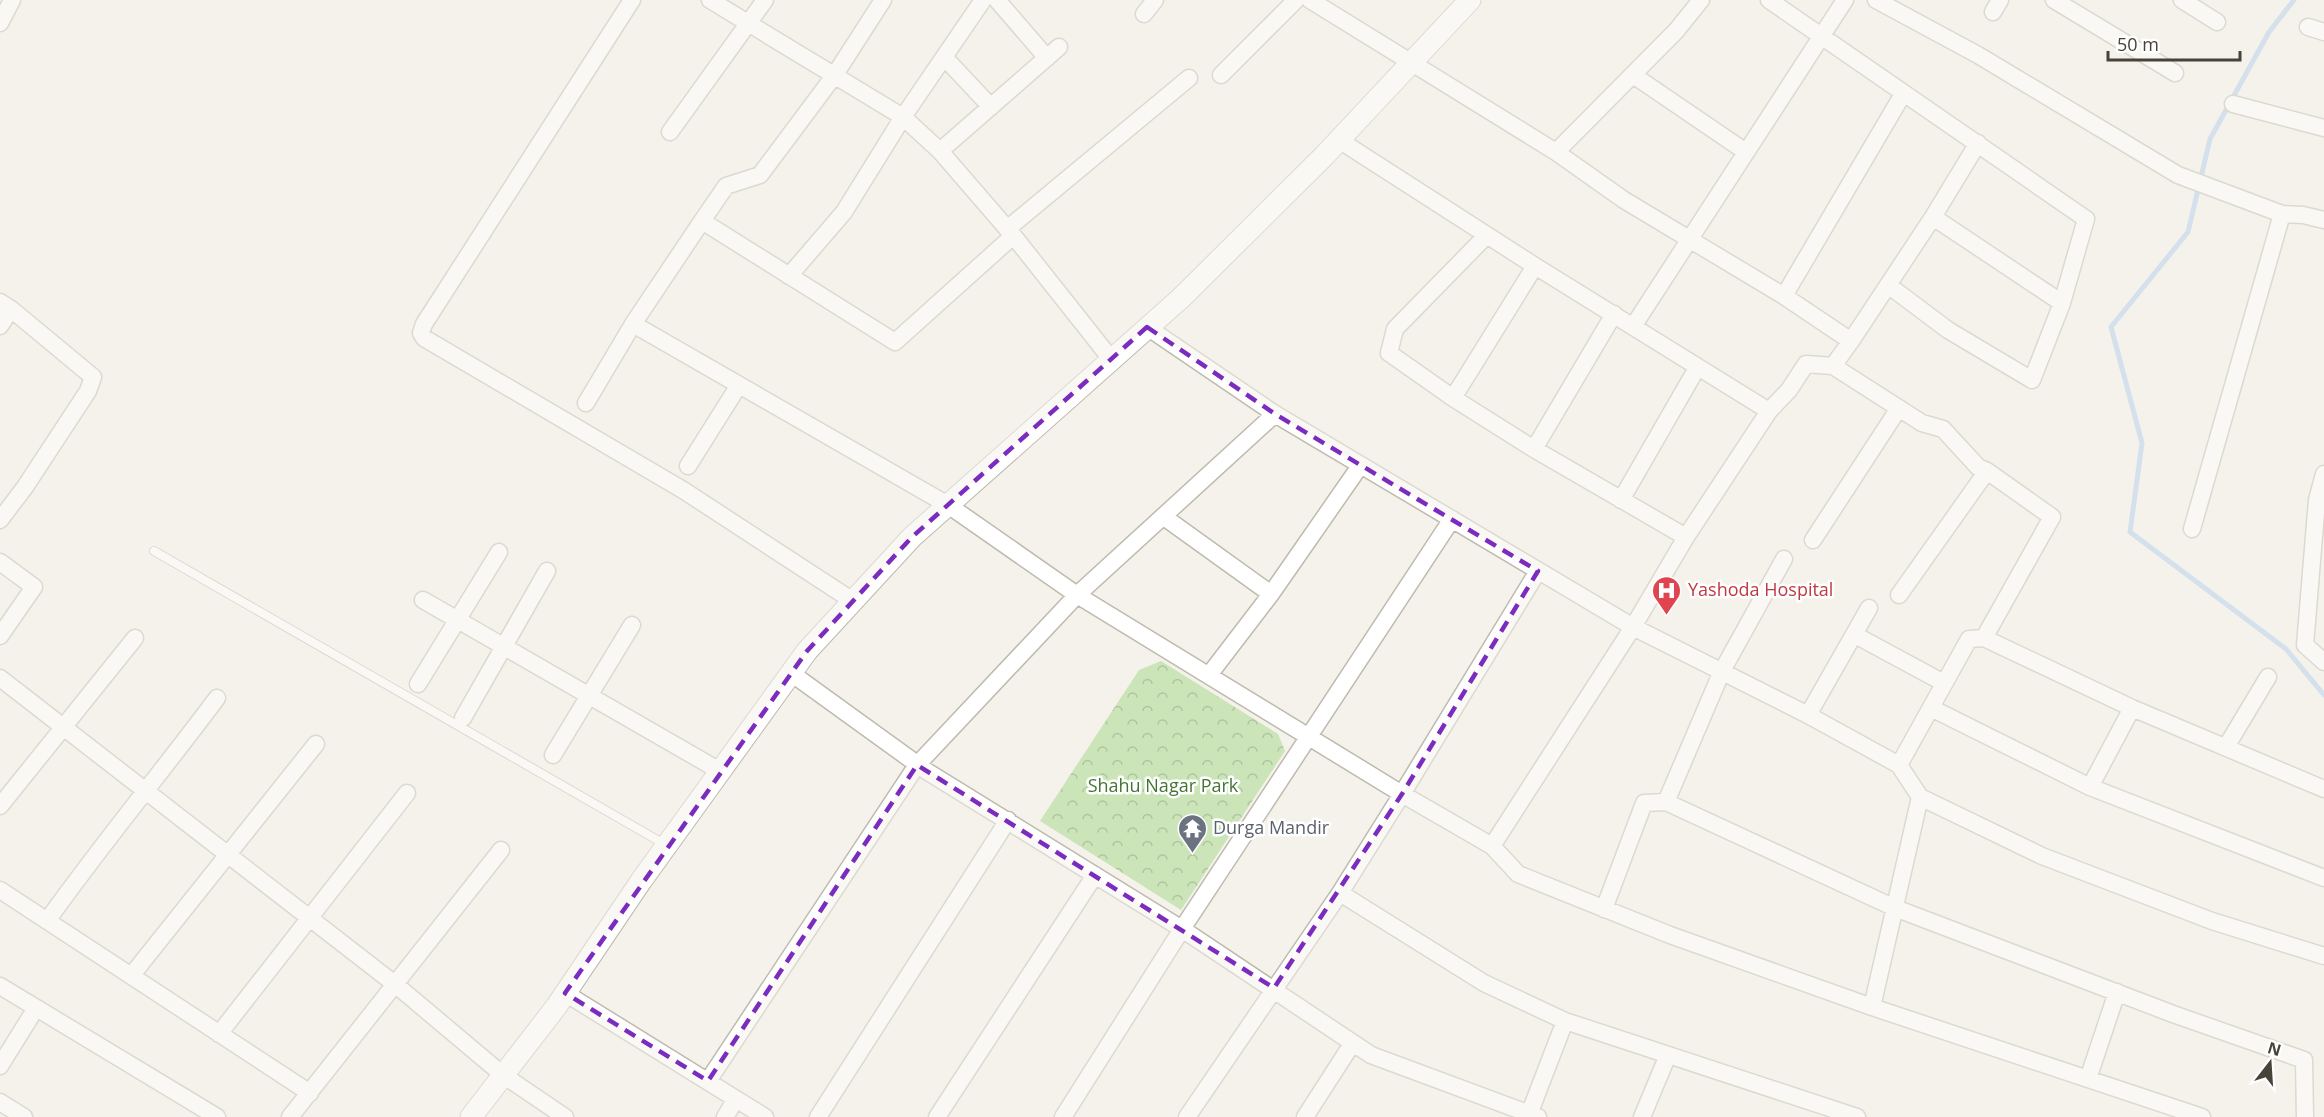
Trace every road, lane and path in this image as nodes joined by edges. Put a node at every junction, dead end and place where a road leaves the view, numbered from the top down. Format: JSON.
{"nodes":[{"id":1,"x":12,"y":0,"type":"edge"},
{"id":2,"x":632,"y":0,"type":"edge"},
{"id":3,"x":710,"y":0,"type":"edge"},
{"id":4,"x":765,"y":0,"type":"edge"},
{"id":5,"x":883,"y":0,"type":"edge"},
{"id":6,"x":983,"y":0,"type":"edge"},
{"id":7,"x":997,"y":0,"type":"edge"},
{"id":8,"x":1155,"y":0,"type":"edge"},
{"id":9,"x":1296,"y":0,"type":"edge"},
{"id":10,"x":1470,"y":0,"type":"edge"},
{"id":11,"x":1701,"y":0,"type":"edge"},
{"id":12,"x":1769,"y":0,"type":"edge"},
{"id":13,"x":1845,"y":0,"type":"edge"},
{"id":14,"x":1876,"y":0,"type":"edge"},
{"id":15,"x":2054,"y":0,"type":"edge"},
{"id":16,"x":2182,"y":0,"type":"edge"},
{"id":17,"x":1320,"y":3,"type":"edge"},
{"id":18,"x":1144,"y":14,"type":"dead end"},
{"id":19,"x":2217,"y":22,"type":"dead end"},
{"id":20,"x":0,"y":23,"type":"edge"},
{"id":21,"x":749,"y":24,"type":"junction"},
{"id":22,"x":1821,"y":34,"type":"junction"},
{"id":23,"x":944,"y":57,"type":"junction"},
{"id":24,"x":1412,"y":62,"type":"junction"},
{"id":25,"x":2175,"y":73,"type":"dead end"},
{"id":26,"x":1221,"y":75,"type":"dead end"},
{"id":27,"x":1633,"y":75,"type":"junction"},
{"id":28,"x":834,"y":76,"type":"junction"},
{"id":29,"x":1189,"y":78,"type":"dead end"},
{"id":30,"x":1903,"y":94,"type":"junction"},
{"id":31,"x":2233,"y":104,"type":"dead end"},
{"id":32,"x":991,"y":106,"type":"junction"},
{"id":33,"x":903,"y":117,"type":"junction"},
{"id":34,"x":2324,"y":128,"type":"edge"},
{"id":35,"x":670,"y":132,"type":"dead end"},
{"id":36,"x":1339,"y":140,"type":"junction"},
{"id":37,"x":1978,"y":143,"type":"junction"},
{"id":38,"x":940,"y":151,"type":"junction"},
{"id":39,"x":1556,"y":152,"type":"junction"},
{"id":40,"x":1746,"y":152,"type":"junction"},
{"id":41,"x":2282,"y":214,"type":"junction"},
{"id":42,"x":1933,"y":217,"type":"junction"},
{"id":43,"x":2324,"y":220,"type":"edge"},
{"id":44,"x":702,"y":221,"type":"junction"},
{"id":45,"x":1010,"y":233,"type":"junction"},
{"id":46,"x":1487,"y":235,"type":"junction"},
{"id":47,"x":1690,"y":239,"type":"junction"},
{"id":48,"x":1535,"y":266,"type":"junction"},
{"id":49,"x":789,"y":276,"type":"junction"},
{"id":50,"x":1888,"y":285,"type":"junction"},
{"id":51,"x":1784,"y":296,"type":"junction"},
{"id":52,"x":2062,"y":303,"type":"junction"},
{"id":53,"x":6,"y":306,"type":"edge"},
{"id":54,"x":1614,"y":314,"type":"junction"},
{"id":55,"x":633,"y":324,"type":"junction"},
{"id":56,"x":0,"y":326,"type":"edge"},
{"id":57,"x":1634,"y":326,"type":"junction"},
{"id":58,"x":1147,"y":327,"type":"junction"},
{"id":59,"x":1851,"y":341,"type":"junction"},
{"id":60,"x":1112,"y":358,"type":"junction"},
{"id":61,"x":1833,"y":366,"type":"junction"},
{"id":62,"x":1697,"y":368,"type":"junction"},
{"id":63,"x":739,"y":385,"type":"junction"},
{"id":64,"x":1453,"y":398,"type":"junction"},
{"id":65,"x":586,"y":403,"type":"dead end"},
{"id":66,"x":1899,"y":408,"type":"junction"},
{"id":67,"x":1769,"y":411,"type":"junction"},
{"id":68,"x":1275,"y":414,"type":"junction"},
{"id":69,"x":1534,"y":449,"type":"junction"},
{"id":70,"x":688,"y":466,"type":"dead end"},
{"id":71,"x":1360,"y":466,"type":"junction"},
{"id":72,"x":1987,"y":471,"type":"junction"},
{"id":73,"x":2324,"y":474,"type":"edge"},
{"id":74,"x":1621,"y":500,"type":"junction"},
{"id":75,"x":2320,"y":501,"type":"edge"},
{"id":76,"x":948,"y":505,"type":"junction"},
{"id":77,"x":1164,"y":518,"type":"junction"},
{"id":78,"x":1452,"y":519,"type":"junction"},
{"id":79,"x":0,"y":520,"type":"edge"},
{"id":80,"x":2192,"y":529,"type":"dead end"},
{"id":81,"x":1686,"y":537,"type":"junction"},
{"id":82,"x":1814,"y":540,"type":"dead end"},
{"id":83,"x":154,"y":551,"type":"dead end"},
{"id":84,"x":499,"y":552,"type":"dead end"},
{"id":85,"x":1784,"y":559,"type":"dead end"},
{"id":86,"x":0,"y":562,"type":"edge"},
{"id":87,"x":1538,"y":571,"type":"junction"},
{"id":88,"x":548,"y":572,"type":"dead end"},
{"id":89,"x":1271,"y":594,"type":"junction"},
{"id":90,"x":1077,"y":595,"type":"junction"},
{"id":91,"x":1899,"y":595,"type":"dead end"},
{"id":92,"x":423,"y":600,"type":"dead end"},
{"id":93,"x":853,"y":601,"type":"junction"},
{"id":94,"x":1869,"y":608,"type":"dead end"},
{"id":95,"x":457,"y":620,"type":"junction"},
{"id":96,"x":632,"y":625,"type":"dead end"},
{"id":97,"x":1633,"y":627,"type":"junction"},
{"id":98,"x":1855,"y":635,"type":"junction"},
{"id":99,"x":0,"y":636,"type":"edge"},
{"id":100,"x":135,"y":638,"type":"dead end"},
{"id":101,"x":1984,"y":638,"type":"junction"},
{"id":102,"x":504,"y":647,"type":"junction"},
{"id":103,"x":2324,"y":662,"type":"edge"},
{"id":104,"x":1722,"y":671,"type":"junction"},
{"id":105,"x":791,"y":673,"type":"junction"},
{"id":106,"x":1209,"y":675,"type":"junction"},
{"id":107,"x":2268,"y":677,"type":"dead end"},
{"id":108,"x":0,"y":678,"type":"edge"},
{"id":109,"x":1944,"y":683,"type":"junction"},
{"id":110,"x":418,"y":684,"type":"dead end"},
{"id":111,"x":589,"y":696,"type":"junction"},
{"id":112,"x":217,"y":698,"type":"dead end"},
{"id":113,"x":1931,"y":708,"type":"junction"},
{"id":114,"x":2132,"y":708,"type":"junction"},
{"id":115,"x":1808,"y":715,"type":"junction"},
{"id":116,"x":463,"y":718,"type":"dead end"},
{"id":117,"x":63,"y":727,"type":"junction"},
{"id":118,"x":1309,"y":735,"type":"junction"},
{"id":119,"x":316,"y":744,"type":"dead end"},
{"id":120,"x":2226,"y":747,"type":"junction"},
{"id":121,"x":553,"y":755,"type":"dead end"},
{"id":122,"x":917,"y":765,"type":"junction"},
{"id":123,"x":1899,"y":765,"type":"junction"},
{"id":124,"x":720,"y":771,"type":"junction"},
{"id":125,"x":2090,"y":787,"type":"junction"},
{"id":126,"x":2324,"y":789,"type":"edge"},
{"id":127,"x":147,"y":792,"type":"junction"},
{"id":128,"x":407,"y":793,"type":"dead end"},
{"id":129,"x":1402,"y":794,"type":"junction"},
{"id":130,"x":1920,"y":797,"type":"junction"},
{"id":131,"x":1666,"y":802,"type":"junction"},
{"id":132,"x":0,"y":806,"type":"edge"},
{"id":133,"x":1008,"y":820,"type":"junction"},
{"id":134,"x":667,"y":846,"type":"junction"},
{"id":135,"x":1492,"y":846,"type":"junction"},
{"id":136,"x":501,"y":850,"type":"dead end"},
{"id":137,"x":228,"y":855,"type":"junction"},
{"id":138,"x":1095,"y":874,"type":"junction"},
{"id":139,"x":2324,"y":878,"type":"edge"},
{"id":140,"x":0,"y":890,"type":"edge"},
{"id":141,"x":1340,"y":893,"type":"junction"},
{"id":142,"x":1895,"y":908,"type":"junction"},
{"id":143,"x":1604,"y":909,"type":"junction"},
{"id":144,"x":311,"y":919,"type":"junction"},
{"id":145,"x":47,"y":921,"type":"junction"},
{"id":146,"x":1182,"y":929,"type":"junction"},
{"id":147,"x":2324,"y":956,"type":"edge"},
{"id":148,"x":131,"y":976,"type":"junction"},
{"id":149,"x":396,"y":985,"type":"junction"},
{"id":150,"x":0,"y":986,"type":"edge"},
{"id":151,"x":1274,"y":988,"type":"junction"},
{"id":152,"x":2117,"y":992,"type":"junction"},
{"id":153,"x":565,"y":993,"type":"junction"},
{"id":154,"x":1872,"y":1007,"type":"junction"},
{"id":155,"x":36,"y":1008,"type":"junction"},
{"id":156,"x":1565,"y":1021,"type":"junction"},
{"id":157,"x":219,"y":1034,"type":"junction"},
{"id":158,"x":1352,"y":1044,"type":"junction"},
{"id":159,"x":1668,"y":1055,"type":"junction"},
{"id":160,"x":0,"y":1066,"type":"edge"},
{"id":161,"x":503,"y":1075,"type":"junction"},
{"id":162,"x":2088,"y":1079,"type":"junction"},
{"id":163,"x":708,"y":1081,"type":"junction"},
{"id":164,"x":310,"y":1093,"type":"junction"},
{"id":165,"x":736,"y":1099,"type":"junction"},
{"id":166,"x":0,"y":1102,"type":"edge"},
{"id":167,"x":1532,"y":1116,"type":"edge"},
{"id":168,"x":24,"y":1117,"type":"edge"},
{"id":169,"x":217,"y":1117,"type":"edge"},
{"id":170,"x":290,"y":1117,"type":"edge"},
{"id":171,"x":471,"y":1117,"type":"edge"},
{"id":172,"x":565,"y":1117,"type":"edge"},
{"id":173,"x":724,"y":1117,"type":"edge"},
{"id":174,"x":765,"y":1117,"type":"edge"},
{"id":175,"x":818,"y":1117,"type":"edge"},
{"id":176,"x":937,"y":1117,"type":"edge"},
{"id":177,"x":1063,"y":1117,"type":"edge"},
{"id":178,"x":1187,"y":1117,"type":"edge"},
{"id":179,"x":1305,"y":1117,"type":"edge"},
{"id":180,"x":1642,"y":1117,"type":"edge"},
{"id":181,"x":1857,"y":1117,"type":"edge"},
{"id":182,"x":2202,"y":1117,"type":"edge"},
{"id":183,"x":2305,"y":1117,"type":"edge"}],
"edges":[{"from":1,"to":20,"type":"street"},
{"from":2,"to":93,"type":"street"},
{"from":3,"to":21,"type":"street"},
{"from":4,"to":21,"type":"street"},
{"from":5,"to":28,"type":"street"},
{"from":6,"to":23,"type":"street"},
{"from":7,"to":32,"type":"street"},
{"from":8,"to":18,"type":"street"},
{"from":9,"to":26,"type":"street"},
{"from":10,"to":24,"type":"street"},
{"from":11,"to":27,"type":"street"},
{"from":12,"to":22,"type":"street"},
{"from":13,"to":22,"type":"street"},
{"from":14,"to":41,"type":"street"},
{"from":15,"to":25,"type":"street"},
{"from":16,"to":19,"type":"street"},
{"from":17,"to":24,"type":"street"},
{"from":21,"to":28,"type":"street"},
{"from":21,"to":35,"type":"street"},
{"from":22,"to":30,"type":"street"},
{"from":22,"to":40,"type":"street"},
{"from":23,"to":32,"type":"street"},
{"from":23,"to":33,"type":"street"},
{"from":24,"to":36,"type":"street"},
{"from":24,"to":39,"type":"street"},
{"from":27,"to":39,"type":"street"},
{"from":27,"to":40,"type":"street"},
{"from":28,"to":33,"type":"street"},
{"from":28,"to":44,"type":"street"},
{"from":29,"to":45,"type":"street"},
{"from":30,"to":37,"type":"street"},
{"from":30,"to":51,"type":"street"},
{"from":31,"to":34,"type":"street"},
{"from":32,"to":38,"type":"street"},
{"from":33,"to":38,"type":"street"},
{"from":33,"to":49,"type":"street"},
{"from":36,"to":46,"type":"street"},
{"from":36,"to":58,"type":"street"},
{"from":37,"to":42,"type":"street"},
{"from":37,"to":52,"type":"street"},
{"from":38,"to":45,"type":"street"},
{"from":39,"to":47,"type":"street"},
{"from":40,"to":47,"type":"street"},
{"from":41,"to":43,"type":"street"},
{"from":41,"to":80,"type":"street"},
{"from":42,"to":50,"type":"street"},
{"from":42,"to":52,"type":"street"},
{"from":44,"to":49,"type":"street"},
{"from":44,"to":55,"type":"street"},
{"from":45,"to":49,"type":"street"},
{"from":45,"to":60,"type":"street"},
{"from":46,"to":48,"type":"street"},
{"from":46,"to":64,"type":"street"},
{"from":47,"to":51,"type":"street"},
{"from":47,"to":57,"type":"street"},
{"from":48,"to":54,"type":"street"},
{"from":48,"to":64,"type":"street"},
{"from":50,"to":52,"type":"street"},
{"from":50,"to":59,"type":"street"},
{"from":51,"to":59,"type":"street"},
{"from":53,"to":56,"type":"street"},
{"from":53,"to":79,"type":"street"},
{"from":54,"to":57,"type":"street"},
{"from":54,"to":69,"type":"street"},
{"from":55,"to":63,"type":"street"},
{"from":55,"to":65,"type":"street"},
{"from":57,"to":62,"type":"street"},
{"from":58,"to":60,"type":"street"},
{"from":58,"to":68,"type":"street"},
{"from":59,"to":61,"type":"street"},
{"from":60,"to":76,"type":"street"},
{"from":61,"to":66,"type":"street"},
{"from":61,"to":67,"type":"street"},
{"from":62,"to":67,"type":"street"},
{"from":62,"to":74,"type":"street"},
{"from":63,"to":70,"type":"street"},
{"from":63,"to":76,"type":"street"},
{"from":64,"to":69,"type":"street"},
{"from":66,"to":72,"type":"street"},
{"from":66,"to":82,"type":"street"},
{"from":67,"to":81,"type":"street"},
{"from":68,"to":71,"type":"street"},
{"from":68,"to":77,"type":"street"},
{"from":69,"to":74,"type":"street"},
{"from":71,"to":78,"type":"street"},
{"from":71,"to":89,"type":"street"},
{"from":72,"to":91,"type":"street"},
{"from":72,"to":101,"type":"street"},
{"from":73,"to":75,"type":"street"},
{"from":74,"to":81,"type":"street"},
{"from":75,"to":103,"type":"street"},
{"from":76,"to":90,"type":"street"},
{"from":76,"to":93,"type":"street"},
{"from":77,"to":89,"type":"street"},
{"from":77,"to":90,"type":"street"},
{"from":78,"to":87,"type":"street"},
{"from":78,"to":118,"type":"street"},
{"from":81,"to":97,"type":"street"},
{"from":83,"to":134,"type":"lane"},
{"from":84,"to":95,"type":"street"},
{"from":85,"to":104,"type":"street"},
{"from":86,"to":99,"type":"street"},
{"from":87,"to":97,"type":"street"},
{"from":87,"to":129,"type":"street"},
{"from":88,"to":102,"type":"street"},
{"from":89,"to":106,"type":"street"},
{"from":90,"to":106,"type":"street"},
{"from":90,"to":122,"type":"street"},
{"from":92,"to":95,"type":"street"},
{"from":93,"to":105,"type":"street"},
{"from":94,"to":98,"type":"street"},
{"from":95,"to":102,"type":"street"},
{"from":95,"to":110,"type":"street"},
{"from":96,"to":111,"type":"street"},
{"from":97,"to":104,"type":"street"},
{"from":97,"to":135,"type":"street"},
{"from":98,"to":109,"type":"street"},
{"from":98,"to":115,"type":"street"},
{"from":100,"to":117,"type":"street"},
{"from":101,"to":109,"type":"street"},
{"from":101,"to":114,"type":"street"},
{"from":102,"to":111,"type":"street"},
{"from":102,"to":116,"type":"street"},
{"from":104,"to":115,"type":"street"},
{"from":104,"to":131,"type":"street"},
{"from":105,"to":122,"type":"street"},
{"from":105,"to":124,"type":"street"},
{"from":106,"to":118,"type":"street"},
{"from":107,"to":120,"type":"street"},
{"from":108,"to":117,"type":"street"},
{"from":109,"to":113,"type":"street"},
{"from":111,"to":121,"type":"street"},
{"from":111,"to":124,"type":"street"},
{"from":112,"to":127,"type":"street"},
{"from":113,"to":123,"type":"street"},
{"from":113,"to":125,"type":"street"},
{"from":114,"to":120,"type":"street"},
{"from":114,"to":125,"type":"street"},
{"from":115,"to":123,"type":"street"},
{"from":117,"to":127,"type":"street"},
{"from":117,"to":132,"type":"street"},
{"from":118,"to":129,"type":"street"},
{"from":118,"to":146,"type":"street"},
{"from":119,"to":137,"type":"street"},
{"from":120,"to":126,"type":"street"},
{"from":122,"to":133,"type":"street"},
{"from":122,"to":163,"type":"street"},
{"from":123,"to":130,"type":"street"},
{"from":124,"to":134,"type":"street"},
{"from":125,"to":139,"type":"street"},
{"from":127,"to":137,"type":"street"},
{"from":127,"to":145,"type":"street"},
{"from":128,"to":144,"type":"street"},
{"from":129,"to":135,"type":"street"},
{"from":129,"to":141,"type":"street"},
{"from":130,"to":142,"type":"street"},
{"from":130,"to":147,"type":"street"},
{"from":131,"to":142,"type":"street"},
{"from":131,"to":143,"type":"street"},
{"from":133,"to":138,"type":"street"},
{"from":133,"to":175,"type":"street"},
{"from":134,"to":153,"type":"street"},
{"from":135,"to":143,"type":"street"},
{"from":136,"to":149,"type":"street"},
{"from":137,"to":144,"type":"street"},
{"from":137,"to":148,"type":"street"},
{"from":138,"to":146,"type":"street"},
{"from":138,"to":176,"type":"street"},
{"from":140,"to":145,"type":"street"},
{"from":141,"to":151,"type":"street"},
{"from":141,"to":156,"type":"street"},
{"from":142,"to":152,"type":"street"},
{"from":142,"to":154,"type":"street"},
{"from":143,"to":154,"type":"street"},
{"from":144,"to":149,"type":"street"},
{"from":144,"to":157,"type":"street"},
{"from":145,"to":148,"type":"street"},
{"from":146,"to":151,"type":"street"},
{"from":146,"to":177,"type":"street"},
{"from":148,"to":157,"type":"street"},
{"from":149,"to":161,"type":"street"},
{"from":149,"to":164,"type":"street"},
{"from":150,"to":155,"type":"street"},
{"from":151,"to":158,"type":"street"},
{"from":151,"to":178,"type":"street"},
{"from":152,"to":162,"type":"street"},
{"from":152,"to":183,"type":"street"},
{"from":153,"to":161,"type":"street"},
{"from":153,"to":163,"type":"street"},
{"from":154,"to":162,"type":"street"},
{"from":155,"to":160,"type":"street"},
{"from":155,"to":169,"type":"street"},
{"from":156,"to":159,"type":"street"},
{"from":156,"to":167,"type":"street"},
{"from":157,"to":164,"type":"street"},
{"from":158,"to":167,"type":"street"},
{"from":158,"to":179,"type":"street"},
{"from":159,"to":180,"type":"street"},
{"from":159,"to":181,"type":"street"},
{"from":161,"to":171,"type":"street"},
{"from":161,"to":172,"type":"street"},
{"from":162,"to":182,"type":"street"},
{"from":163,"to":165,"type":"street"},
{"from":164,"to":170,"type":"street"},
{"from":165,"to":173,"type":"street"},
{"from":165,"to":174,"type":"street"},
{"from":166,"to":168,"type":"street"}]}
